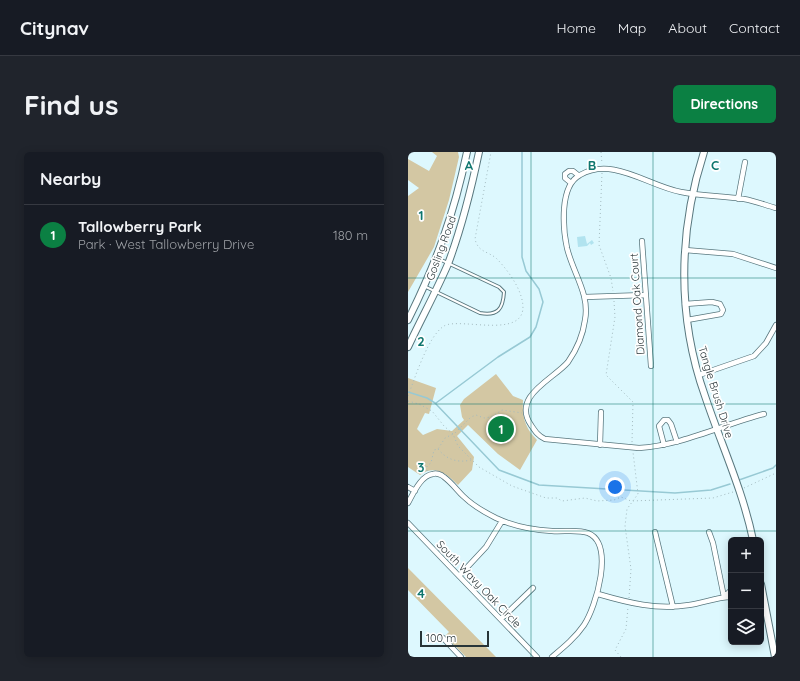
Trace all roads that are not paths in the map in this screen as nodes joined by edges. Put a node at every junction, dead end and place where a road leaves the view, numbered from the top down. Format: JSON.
{"nodes":[{"id":1,"x":466,"y":152,"type":"edge"},
{"id":2,"x":480,"y":152,"type":"edge"},
{"id":3,"x":704,"y":152,"type":"edge"},
{"id":4,"x":745,"y":162,"type":"dead end"},
{"id":5,"x":578,"y":175,"type":"junction"},
{"id":6,"x":572,"y":181,"type":"junction"},
{"id":7,"x":693,"y":192,"type":"junction"},
{"id":8,"x":738,"y":199,"type":"junction"},
{"id":9,"x":776,"y":208,"type":"edge"},
{"id":10,"x":642,"y":241,"type":"dead end"},
{"id":11,"x":685,"y":250,"type":"junction"},
{"id":12,"x":437,"y":258,"type":"junction"},
{"id":13,"x":448,"y":263,"type":"junction"},
{"id":14,"x":776,"y":268,"type":"edge"},
{"id":15,"x":425,"y":287,"type":"junction"},
{"id":16,"x":436,"y":292,"type":"junction"},
{"id":17,"x":645,"y":295,"type":"junction"},
{"id":18,"x":585,"y":297,"type":"junction"},
{"id":19,"x":685,"y":304,"type":"junction"},
{"id":20,"x":408,"y":320,"type":"edge"},
{"id":21,"x":687,"y":320,"type":"junction"},
{"id":22,"x":776,"y":325,"type":"edge"},
{"id":23,"x":408,"y":347,"type":"edge"},
{"id":24,"x":651,"y":366,"type":"dead end"},
{"id":25,"x":699,"y":375,"type":"junction"},
{"id":26,"x":601,"y":412,"type":"dead end"},
{"id":27,"x":764,"y":414,"type":"dead end"},
{"id":28,"x":717,"y":429,"type":"junction"},
{"id":29,"x":677,"y":442,"type":"junction"},
{"id":30,"x":600,"y":445,"type":"junction"},
{"id":31,"x":664,"y":445,"type":"junction"},
{"id":32,"x":408,"y":487,"type":"edge"},
{"id":33,"x":415,"y":491,"type":"junction"},
{"id":34,"x":408,"y":503,"type":"edge"},
{"id":35,"x":502,"y":521,"type":"junction"},
{"id":36,"x":408,"y":523,"type":"edge"},
{"id":37,"x":655,"y":532,"type":"dead end"},
{"id":38,"x":709,"y":532,"type":"dead end"},
{"id":39,"x":752,"y":537,"type":"edge"},
{"id":40,"x":459,"y":576,"type":"junction"},
{"id":41,"x":533,"y":588,"type":"dead end"},
{"id":42,"x":728,"y":593,"type":"edge"},
{"id":43,"x":598,"y":594,"type":"junction"},
{"id":44,"x":724,"y":596,"type":"junction"},
{"id":45,"x":728,"y":597,"type":"edge"},
{"id":46,"x":764,"y":600,"type":"edge"},
{"id":47,"x":673,"y":607,"type":"junction"},
{"id":48,"x":501,"y":619,"type":"junction"},
{"id":49,"x":443,"y":638,"type":"dead end"},
{"id":50,"x":775,"y":647,"type":"edge"},
{"id":51,"x":461,"y":657,"type":"edge"},
{"id":52,"x":537,"y":657,"type":"edge"},
{"id":53,"x":552,"y":657,"type":"edge"},
{"id":54,"x":775,"y":657,"type":"edge"}],
"edges":[{"from":1,"to":12,"type":"street","name":"Gosling Road"},
{"from":2,"to":13,"type":"street","name":"Gosling Road"},
{"from":3,"to":7,"type":"street","name":"Tangle Brush Drive"},
{"from":4,"to":8,"type":"street"},
{"from":5,"to":6,"type":"street"},
{"from":5,"to":6,"type":"street"},
{"from":5,"to":7,"type":"street"},
{"from":6,"to":18,"type":"street"},
{"from":7,"to":8,"type":"street"},
{"from":7,"to":11,"type":"street","name":"Tangle Brush Drive"},
{"from":8,"to":9,"type":"street"},
{"from":10,"to":17,"type":"street","name":"Diamond Oak Court"},
{"from":11,"to":14,"type":"street"},
{"from":11,"to":19,"type":"street","name":"Tangle Brush Drive"},
{"from":12,"to":13,"type":"lane"},
{"from":12,"to":15,"type":"street","name":"Gosling Road"},
{"from":13,"to":16,"type":"street","name":"Gosling Road"},
{"from":13,"to":16,"type":"lane"},
{"from":15,"to":16,"type":"lane"},
{"from":15,"to":20,"type":"street","name":"Gosling Road"},
{"from":16,"to":23,"type":"street","name":"Gosling Road"},
{"from":17,"to":18,"type":"street"},
{"from":17,"to":24,"type":"street","name":"Diamond Oak Court"},
{"from":18,"to":30,"type":"street"},
{"from":19,"to":21,"type":"street","name":"Tangle Brush Drive"},
{"from":19,"to":21,"type":"street"},
{"from":21,"to":25,"type":"street","name":"Tangle Brush Drive"},
{"from":22,"to":25,"type":"street"},
{"from":25,"to":28,"type":"street","name":"Tangle Brush Drive"},
{"from":26,"to":30,"type":"street"},
{"from":27,"to":28,"type":"street"},
{"from":28,"to":29,"type":"street"},
{"from":28,"to":39,"type":"street","name":"Tangle Brush Drive"},
{"from":29,"to":31,"type":"street"},
{"from":29,"to":31,"type":"street"},
{"from":30,"to":31,"type":"street"},
{"from":32,"to":33,"type":"street"},
{"from":33,"to":34,"type":"street"},
{"from":33,"to":35,"type":"street"},
{"from":35,"to":40,"type":"street"},
{"from":35,"to":43,"type":"street"},
{"from":36,"to":40,"type":"street","name":"South Wavy Oak Circle"},
{"from":37,"to":47,"type":"street"},
{"from":38,"to":44,"type":"street"},
{"from":40,"to":48,"type":"street","name":"South Wavy Oak Circle"},
{"from":41,"to":48,"type":"street"},
{"from":42,"to":44,"type":"street"},
{"from":43,"to":47,"type":"street"},
{"from":43,"to":53,"type":"street"},
{"from":44,"to":45,"type":"street"},
{"from":44,"to":47,"type":"street"},
{"from":46,"to":50,"type":"street"},
{"from":48,"to":52,"type":"street","name":"South Wavy Oak Circle"},
{"from":49,"to":51,"type":"street"},
{"from":50,"to":54,"type":"street"}]}
